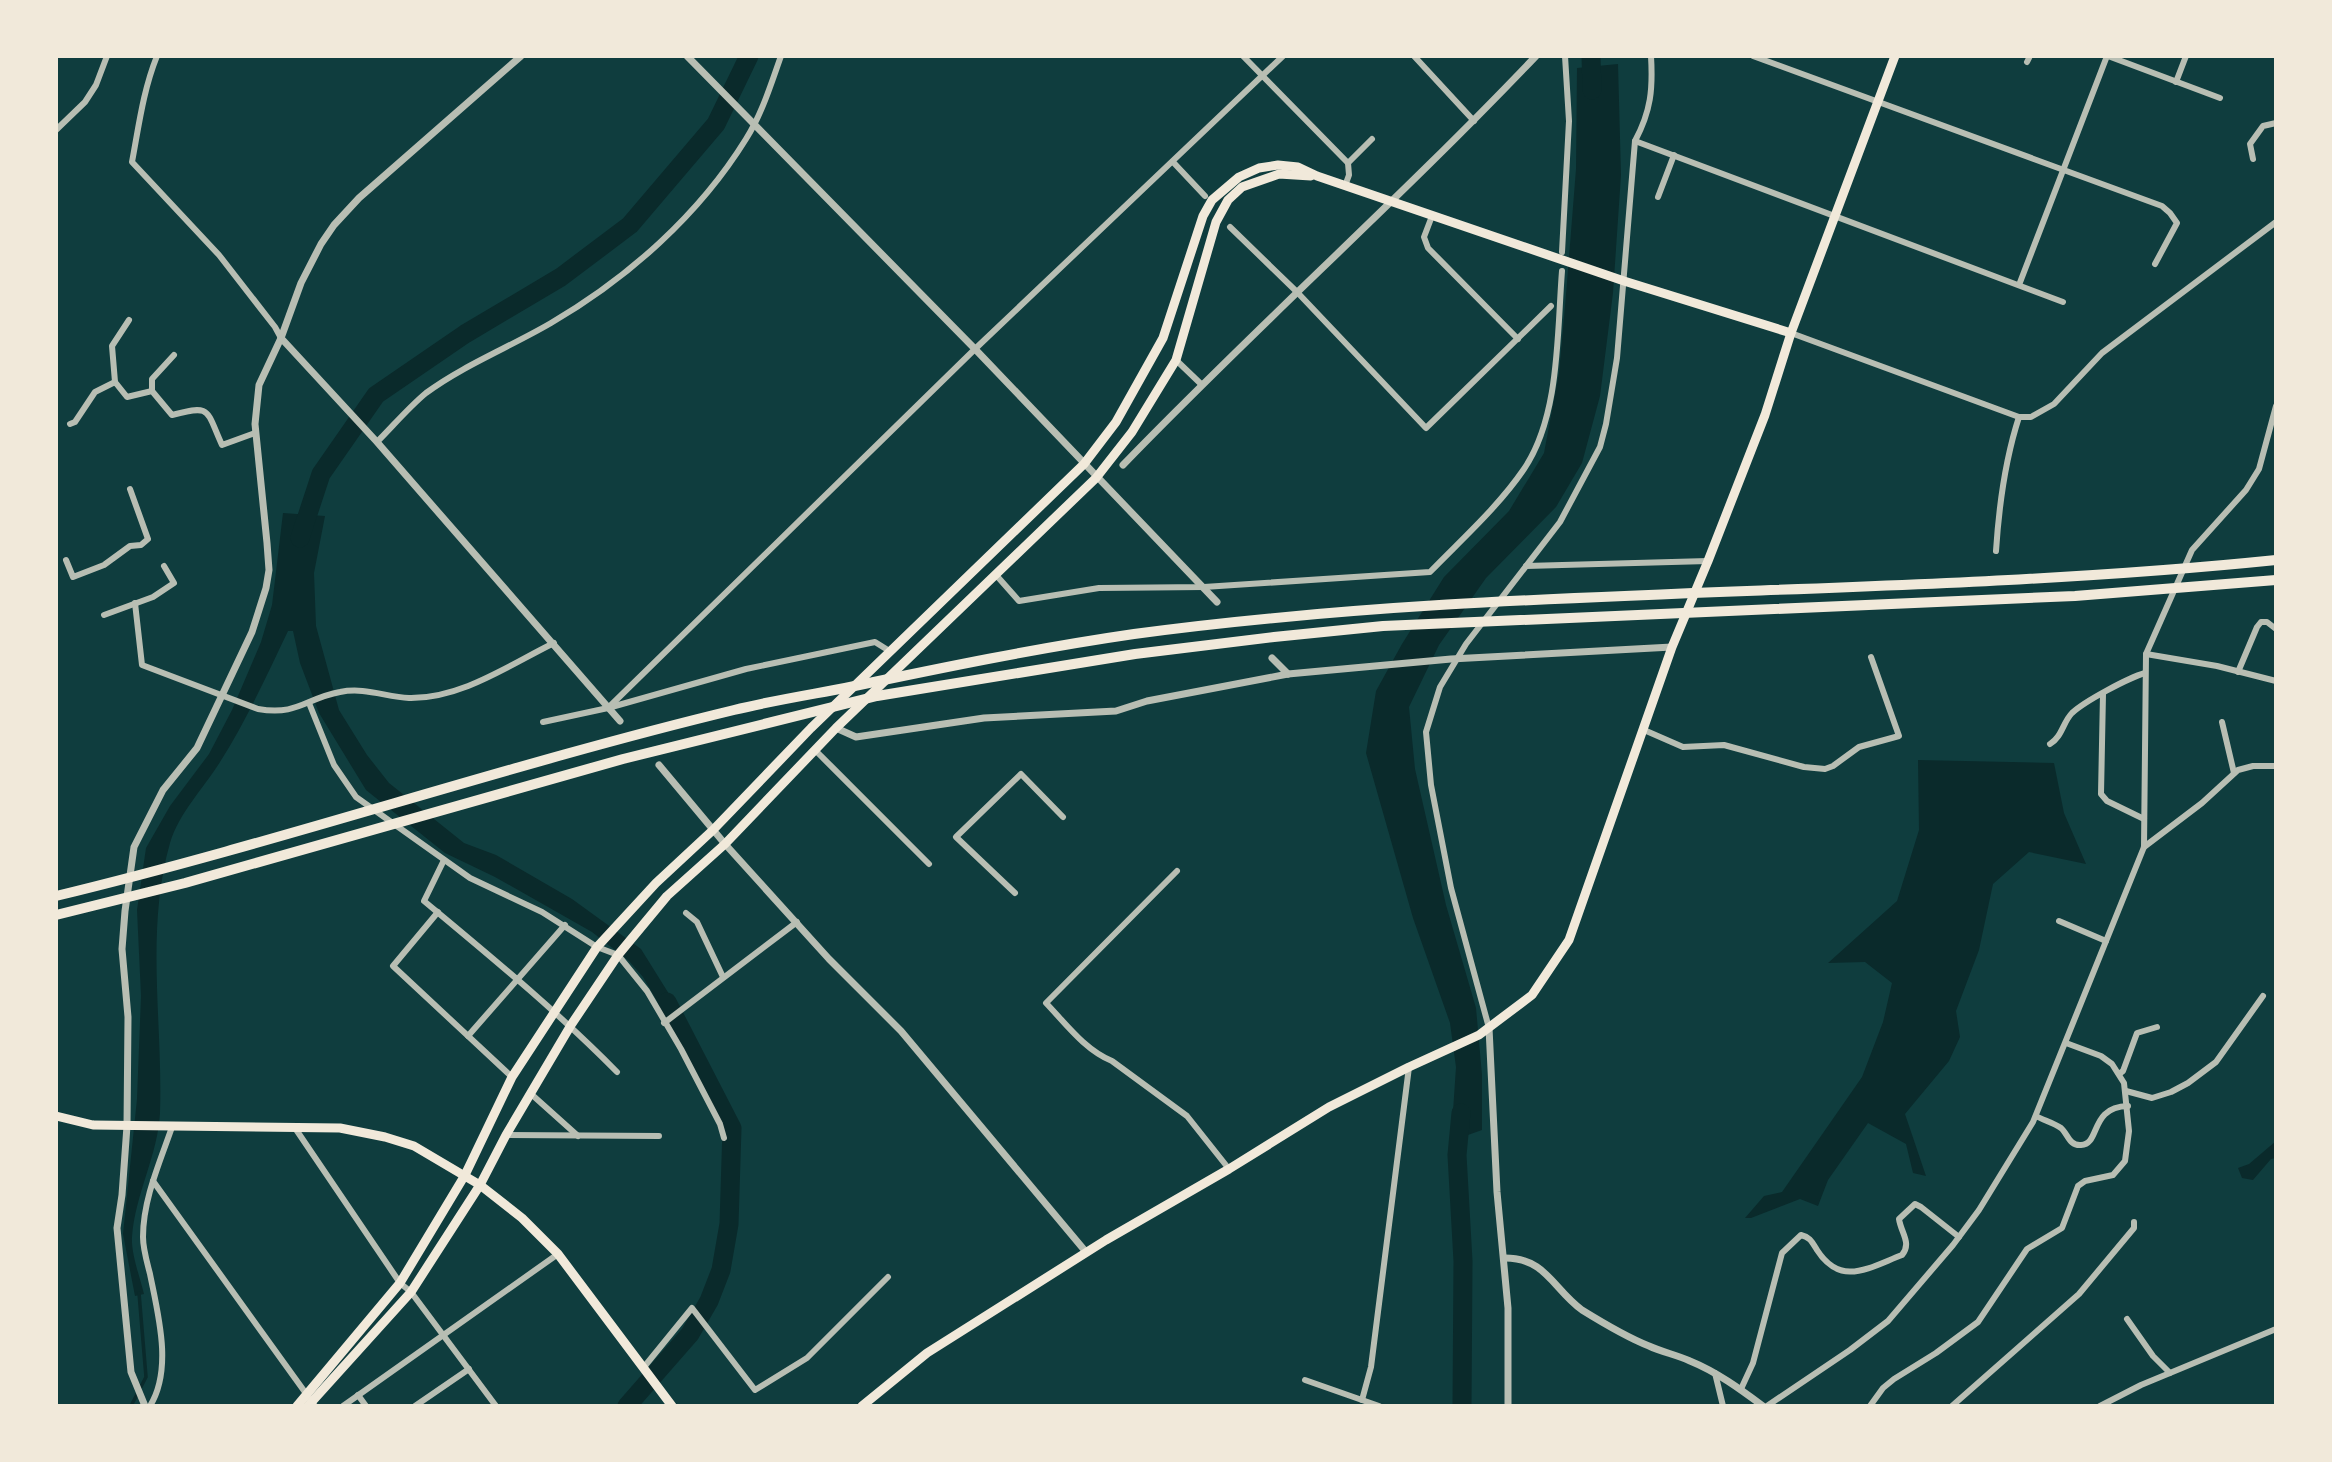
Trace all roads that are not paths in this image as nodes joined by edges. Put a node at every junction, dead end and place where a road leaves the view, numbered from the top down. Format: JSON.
{"nodes":[{"id":1,"x":107,"y":56,"type":"edge"},
{"id":2,"x":157,"y":56,"type":"edge"},
{"id":3,"x":521,"y":56,"type":"edge"},
{"id":4,"x":687,"y":56,"type":"edge"},
{"id":5,"x":780,"y":56,"type":"edge"},
{"id":6,"x":1243,"y":56,"type":"edge"},
{"id":7,"x":1283,"y":56,"type":"edge"},
{"id":8,"x":1414,"y":56,"type":"edge"},
{"id":9,"x":1536,"y":56,"type":"edge"},
{"id":10,"x":1565,"y":56,"type":"edge"},
{"id":11,"x":1651,"y":56,"type":"edge"},
{"id":12,"x":1753,"y":56,"type":"edge"},
{"id":13,"x":1895,"y":56,"type":"edge"},
{"id":14,"x":2108,"y":56,"type":"edge"},
{"id":15,"x":2186,"y":56,"type":"edge"},
{"id":16,"x":1262,"y":76,"type":"junction"},
{"id":17,"x":2176,"y":82,"type":"junction"},
{"id":18,"x":2220,"y":98,"type":"dead end"},
{"id":19,"x":1879,"y":102,"type":"junction"},
{"id":20,"x":1474,"y":121,"type":"junction"},
{"id":21,"x":751,"y":122,"type":"junction"},
{"id":22,"x":2276,"y":123,"type":"edge"},
{"id":23,"x":56,"y":130,"type":"edge"},
{"id":24,"x":1372,"y":139,"type":"dead end"},
{"id":25,"x":1635,"y":141,"type":"junction"},
{"id":26,"x":1674,"y":155,"type":"junction"},
{"id":27,"x":2253,"y":159,"type":"dead end"},
{"id":28,"x":1173,"y":162,"type":"junction"},
{"id":29,"x":1348,"y":163,"type":"junction"},
{"id":30,"x":2063,"y":170,"type":"junction"},
{"id":31,"x":1317,"y":176,"type":"junction"},
{"id":32,"x":1345,"y":186,"type":"junction"},
{"id":33,"x":1205,"y":196,"type":"dead end"},
{"id":34,"x":1658,"y":197,"type":"dead end"},
{"id":35,"x":1390,"y":202,"type":"junction"},
{"id":36,"x":1432,"y":216,"type":"junction"},
{"id":37,"x":1836,"y":217,"type":"junction"},
{"id":38,"x":2276,"y":222,"type":"edge"},
{"id":39,"x":1230,"y":227,"type":"dead end"},
{"id":40,"x":1561,"y":256,"type":"junction"},
{"id":41,"x":2155,"y":264,"type":"dead end"},
{"id":42,"x":1562,"y":271,"type":"dead end"},
{"id":43,"x":1624,"y":281,"type":"junction"},
{"id":44,"x":2019,"y":285,"type":"junction"},
{"id":45,"x":1297,"y":292,"type":"junction"},
{"id":46,"x":2063,"y":302,"type":"dead end"},
{"id":47,"x":1551,"y":306,"type":"dead end"},
{"id":48,"x":129,"y":320,"type":"dead end"},
{"id":49,"x":1791,"y":333,"type":"junction"},
{"id":50,"x":281,"y":338,"type":"junction"},
{"id":51,"x":1518,"y":339,"type":"junction"},
{"id":52,"x":975,"y":349,"type":"junction"},
{"id":53,"x":174,"y":355,"type":"dead end"},
{"id":54,"x":1176,"y":360,"type":"junction"},
{"id":55,"x":115,"y":382,"type":"junction"},
{"id":56,"x":1201,"y":384,"type":"junction"},
{"id":57,"x":152,"y":391,"type":"junction"},
{"id":58,"x":2276,"y":405,"type":"edge"},
{"id":59,"x":2019,"y":417,"type":"junction"},
{"id":60,"x":70,"y":424,"type":"dead end"},
{"id":61,"x":255,"y":433,"type":"junction"},
{"id":62,"x":376,"y":440,"type":"junction"},
{"id":63,"x":1084,"y":464,"type":"junction"},
{"id":64,"x":1123,"y":465,"type":"dead end"},
{"id":65,"x":1096,"y":478,"type":"junction"},
{"id":66,"x":130,"y":489,"type":"dead end"},
{"id":67,"x":1996,"y":551,"type":"dead end"},
{"id":68,"x":66,"y":559,"type":"dead end"},
{"id":69,"x":2276,"y":560,"type":"edge"},
{"id":70,"x":1708,"y":561,"type":"junction"},
{"id":71,"x":164,"y":566,"type":"dead end"},
{"id":72,"x":1526,"y":566,"type":"junction"},
{"id":73,"x":996,"y":575,"type":"junction"},
{"id":74,"x":2276,"y":580,"type":"edge"},
{"id":75,"x":1204,"y":587,"type":"junction"},
{"id":76,"x":1217,"y":602,"type":"dead end"},
{"id":77,"x":135,"y":603,"type":"junction"},
{"id":78,"x":104,"y":615,"type":"dead end"},
{"id":79,"x":2276,"y":629,"type":"edge"},
{"id":80,"x":554,"y":643,"type":"junction"},
{"id":81,"x":1672,"y":647,"type":"junction"},
{"id":82,"x":891,"y":652,"type":"junction"},
{"id":83,"x":2146,"y":654,"type":"junction"},
{"id":84,"x":1871,"y":657,"type":"dead end"},
{"id":85,"x":1272,"y":658,"type":"dead end"},
{"id":86,"x":1454,"y":659,"type":"junction"},
{"id":87,"x":2238,"y":672,"type":"junction"},
{"id":88,"x":2145,"y":673,"type":"junction"},
{"id":89,"x":1288,"y":674,"type":"junction"},
{"id":90,"x":2276,"y":681,"type":"edge"},
{"id":91,"x":2103,"y":694,"type":"junction"},
{"id":92,"x":227,"y":696,"type":"junction"},
{"id":93,"x":309,"y":703,"type":"junction"},
{"id":94,"x":608,"y":708,"type":"junction"},
{"id":95,"x":543,"y":722,"type":"dead end"},
{"id":96,"x":620,"y":722,"type":"dead end"},
{"id":97,"x":2222,"y":722,"type":"dead end"},
{"id":98,"x":836,"y":728,"type":"junction"},
{"id":99,"x":1644,"y":730,"type":"junction"},
{"id":100,"x":2050,"y":744,"type":"dead end"},
{"id":101,"x":815,"y":750,"type":"junction"},
{"id":102,"x":659,"y":765,"type":"dead end"},
{"id":103,"x":2276,"y":766,"type":"edge"},
{"id":104,"x":2234,"y":773,"type":"junction"},
{"id":105,"x":1063,"y":817,"type":"dead end"},
{"id":106,"x":2144,"y":818,"type":"junction"},
{"id":107,"x":713,"y":830,"type":"junction"},
{"id":108,"x":725,"y":844,"type":"junction"},
{"id":109,"x":2144,"y":847,"type":"junction"},
{"id":110,"x":444,"y":860,"type":"junction"},
{"id":111,"x":929,"y":864,"type":"dead end"},
{"id":112,"x":1177,"y":871,"type":"dead end"},
{"id":113,"x":1015,"y":893,"type":"dead end"},
{"id":114,"x":56,"y":896,"type":"edge"},
{"id":115,"x":438,"y":912,"type":"junction"},
{"id":116,"x":686,"y":913,"type":"dead end"},
{"id":117,"x":56,"y":915,"type":"edge"},
{"id":118,"x":2059,"y":921,"type":"dead end"},
{"id":119,"x":797,"y":922,"type":"junction"},
{"id":120,"x":565,"y":925,"type":"junction"},
{"id":121,"x":2106,"y":941,"type":"junction"},
{"id":122,"x":597,"y":947,"type":"junction"},
{"id":123,"x":618,"y":955,"type":"junction"},
{"id":124,"x":723,"y":977,"type":"junction"},
{"id":125,"x":516,"y":978,"type":"junction"},
{"id":126,"x":2263,"y":996,"type":"dead end"},
{"id":127,"x":553,"y":1013,"type":"junction"},
{"id":128,"x":666,"y":1022,"type":"junction"},
{"id":129,"x":571,"y":1025,"type":"junction"},
{"id":130,"x":2157,"y":1027,"type":"dead end"},
{"id":131,"x":1489,"y":1028,"type":"junction"},
{"id":132,"x":468,"y":1035,"type":"junction"},
{"id":133,"x":2066,"y":1044,"type":"junction"},
{"id":134,"x":1409,"y":1067,"type":"junction"},
{"id":135,"x":617,"y":1072,"type":"dead end"},
{"id":136,"x":2119,"y":1074,"type":"junction"},
{"id":137,"x":512,"y":1077,"type":"junction"},
{"id":138,"x":2126,"y":1091,"type":"junction"},
{"id":139,"x":530,"y":1093,"type":"junction"},
{"id":140,"x":2127,"y":1106,"type":"junction"},
{"id":141,"x":56,"y":1116,"type":"edge"},
{"id":142,"x":2036,"y":1116,"type":"junction"},
{"id":143,"x":127,"y":1126,"type":"junction"},
{"id":144,"x":171,"y":1127,"type":"junction"},
{"id":145,"x":295,"y":1128,"type":"junction"},
{"id":146,"x":506,"y":1135,"type":"junction"},
{"id":147,"x":578,"y":1136,"type":"junction"},
{"id":148,"x":659,"y":1136,"type":"dead end"},
{"id":149,"x":724,"y":1138,"type":"dead end"},
{"id":150,"x":1229,"y":1169,"type":"junction"},
{"id":151,"x":465,"y":1175,"type":"junction"},
{"id":152,"x":153,"y":1181,"type":"junction"},
{"id":153,"x":480,"y":1185,"type":"junction"},
{"id":154,"x":2134,"y":1222,"type":"dead end"},
{"id":155,"x":1959,"y":1237,"type":"junction"},
{"id":156,"x":1086,"y":1252,"type":"junction"},
{"id":157,"x":558,"y":1254,"type":"junction"},
{"id":158,"x":1505,"y":1258,"type":"junction"},
{"id":159,"x":888,"y":1277,"type":"dead end"},
{"id":160,"x":400,"y":1283,"type":"junction"},
{"id":161,"x":411,"y":1292,"type":"junction"},
{"id":162,"x":2127,"y":1319,"type":"dead end"},
{"id":163,"x":2276,"y":1329,"type":"edge"},
{"id":164,"x":443,"y":1335,"type":"junction"},
{"id":165,"x":469,"y":1369,"type":"junction"},
{"id":166,"x":645,"y":1369,"type":"junction"},
{"id":167,"x":1716,"y":1373,"type":"junction"},
{"id":168,"x":2170,"y":1373,"type":"junction"},
{"id":169,"x":1305,"y":1380,"type":"dead end"},
{"id":170,"x":1741,"y":1389,"type":"junction"},
{"id":171,"x":358,"y":1395,"type":"junction"},
{"id":172,"x":1362,"y":1399,"type":"junction"},
{"id":173,"x":310,"y":1403,"type":"edge"},
{"id":174,"x":146,"y":1404,"type":"edge"},
{"id":175,"x":297,"y":1406,"type":"edge"},
{"id":176,"x":343,"y":1406,"type":"edge"},
{"id":177,"x":366,"y":1406,"type":"edge"},
{"id":178,"x":415,"y":1406,"type":"edge"},
{"id":179,"x":496,"y":1406,"type":"edge"},
{"id":180,"x":672,"y":1406,"type":"edge"},
{"id":181,"x":862,"y":1406,"type":"edge"},
{"id":182,"x":1379,"y":1406,"type":"edge"},
{"id":183,"x":1508,"y":1406,"type":"edge"},
{"id":184,"x":1723,"y":1406,"type":"edge"},
{"id":185,"x":1765,"y":1406,"type":"edge"},
{"id":186,"x":1870,"y":1406,"type":"edge"},
{"id":187,"x":1952,"y":1406,"type":"edge"},
{"id":188,"x":2099,"y":1406,"type":"edge"}],
"edges":[{"from":1,"to":23,"type":"street"},
{"from":2,"to":50,"type":"street"},
{"from":3,"to":50,"type":"street"},
{"from":4,"to":21,"type":"street"},
{"from":5,"to":21,"type":"street"},
{"from":6,"to":16,"type":"street"},
{"from":7,"to":16,"type":"street"},
{"from":8,"to":20,"type":"street"},
{"from":9,"to":20,"type":"street"},
{"from":10,"to":40,"type":"street"},
{"from":11,"to":25,"type":"street"},
{"from":12,"to":19,"type":"street"},
{"from":13,"to":19,"type":"main road"},
{"from":14,"to":17,"type":"street"},
{"from":14,"to":30,"type":"street"},
{"from":15,"to":17,"type":"street"},
{"from":16,"to":28,"type":"street"},
{"from":16,"to":29,"type":"street"},
{"from":17,"to":18,"type":"street"},
{"from":19,"to":30,"type":"street"},
{"from":19,"to":37,"type":"main road"},
{"from":20,"to":35,"type":"street"},
{"from":21,"to":52,"type":"street"},
{"from":21,"to":62,"type":"street"},
{"from":22,"to":27,"type":"street"},
{"from":24,"to":29,"type":"street"},
{"from":25,"to":26,"type":"street"},
{"from":25,"to":43,"type":"street"},
{"from":26,"to":34,"type":"street"},
{"from":26,"to":37,"type":"street"},
{"from":28,"to":33,"type":"street"},
{"from":28,"to":52,"type":"street"},
{"from":29,"to":32,"type":"street"},
{"from":30,"to":41,"type":"street"},
{"from":30,"to":44,"type":"street"},
{"from":31,"to":32,"type":"main road"},
{"from":31,"to":54,"type":"main road"},
{"from":31,"to":63,"type":"main road"},
{"from":32,"to":35,"type":"main road"},
{"from":35,"to":36,"type":"main road"},
{"from":35,"to":45,"type":"street"},
{"from":36,"to":40,"type":"main road"},
{"from":36,"to":51,"type":"street"},
{"from":37,"to":44,"type":"street"},
{"from":37,"to":49,"type":"main road"},
{"from":38,"to":59,"type":"street"},
{"from":39,"to":45,"type":"street"},
{"from":40,"to":43,"type":"main road"},
{"from":42,"to":75,"type":"street"},
{"from":43,"to":49,"type":"main road"},
{"from":43,"to":72,"type":"street"},
{"from":44,"to":46,"type":"street"},
{"from":45,"to":51,"type":"street"},
{"from":45,"to":56,"type":"street"},
{"from":47,"to":51,"type":"street"},
{"from":48,"to":55,"type":"street"},
{"from":49,"to":59,"type":"street"},
{"from":49,"to":70,"type":"main road"},
{"from":50,"to":61,"type":"street"},
{"from":50,"to":62,"type":"street"},
{"from":52,"to":63,"type":"street"},
{"from":52,"to":94,"type":"street"},
{"from":53,"to":57,"type":"street"},
{"from":54,"to":56,"type":"street"},
{"from":54,"to":65,"type":"main road"},
{"from":55,"to":57,"type":"street"},
{"from":55,"to":60,"type":"street"},
{"from":56,"to":64,"type":"street"},
{"from":57,"to":61,"type":"street"},
{"from":58,"to":83,"type":"street"},
{"from":59,"to":67,"type":"street"},
{"from":61,"to":92,"type":"street"},
{"from":62,"to":80,"type":"street"},
{"from":63,"to":65,"type":"street"},
{"from":63,"to":82,"type":"main road"},
{"from":65,"to":73,"type":"main road"},
{"from":65,"to":75,"type":"street"},
{"from":66,"to":68,"type":"street"},
{"from":69,"to":114,"type":"highway"},
{"from":70,"to":72,"type":"street"},
{"from":70,"to":81,"type":"main road"},
{"from":71,"to":77,"type":"street"},
{"from":72,"to":86,"type":"street"},
{"from":73,"to":75,"type":"street"},
{"from":73,"to":98,"type":"main road"},
{"from":74,"to":117,"type":"highway"},
{"from":75,"to":76,"type":"street"},
{"from":77,"to":78,"type":"street"},
{"from":77,"to":92,"type":"street"},
{"from":79,"to":87,"type":"street"},
{"from":80,"to":93,"type":"street"},
{"from":80,"to":94,"type":"street"},
{"from":81,"to":86,"type":"street"},
{"from":81,"to":99,"type":"main road"},
{"from":82,"to":94,"type":"street"},
{"from":82,"to":107,"type":"main road"},
{"from":83,"to":87,"type":"street"},
{"from":83,"to":88,"type":"street"},
{"from":84,"to":99,"type":"street"},
{"from":85,"to":89,"type":"street"},
{"from":86,"to":89,"type":"street"},
{"from":86,"to":131,"type":"street"},
{"from":87,"to":90,"type":"street"},
{"from":88,"to":91,"type":"street"},
{"from":88,"to":106,"type":"street"},
{"from":89,"to":98,"type":"street"},
{"from":91,"to":100,"type":"street"},
{"from":91,"to":106,"type":"street"},
{"from":92,"to":93,"type":"street"},
{"from":92,"to":143,"type":"street"},
{"from":93,"to":110,"type":"street"},
{"from":94,"to":95,"type":"street"},
{"from":94,"to":96,"type":"street"},
{"from":97,"to":104,"type":"street"},
{"from":98,"to":101,"type":"main road"},
{"from":99,"to":131,"type":"main road"},
{"from":101,"to":108,"type":"main road"},
{"from":101,"to":111,"type":"street"},
{"from":102,"to":107,"type":"street"},
{"from":103,"to":104,"type":"street"},
{"from":104,"to":109,"type":"street"},
{"from":105,"to":113,"type":"street"},
{"from":106,"to":109,"type":"street"},
{"from":107,"to":108,"type":"street"},
{"from":107,"to":122,"type":"main road"},
{"from":108,"to":119,"type":"street"},
{"from":108,"to":123,"type":"main road"},
{"from":109,"to":121,"type":"street"},
{"from":110,"to":115,"type":"street"},
{"from":110,"to":120,"type":"street"},
{"from":112,"to":150,"type":"street"},
{"from":115,"to":125,"type":"street"},
{"from":115,"to":132,"type":"street"},
{"from":116,"to":124,"type":"street"},
{"from":118,"to":121,"type":"street"},
{"from":119,"to":124,"type":"street"},
{"from":119,"to":156,"type":"street"},
{"from":120,"to":122,"type":"street"},
{"from":120,"to":125,"type":"street"},
{"from":121,"to":133,"type":"street"},
{"from":122,"to":123,"type":"street"},
{"from":122,"to":127,"type":"main road"},
{"from":123,"to":128,"type":"street"},
{"from":123,"to":129,"type":"main road"},
{"from":124,"to":128,"type":"street"},
{"from":125,"to":127,"type":"street"},
{"from":125,"to":132,"type":"street"},
{"from":126,"to":138,"type":"street"},
{"from":127,"to":129,"type":"street"},
{"from":127,"to":137,"type":"main road"},
{"from":128,"to":149,"type":"street"},
{"from":129,"to":135,"type":"street"},
{"from":129,"to":139,"type":"main road"},
{"from":130,"to":136,"type":"street"},
{"from":131,"to":134,"type":"main road"},
{"from":131,"to":158,"type":"street"},
{"from":132,"to":137,"type":"street"},
{"from":133,"to":136,"type":"street"},
{"from":133,"to":142,"type":"street"},
{"from":134,"to":150,"type":"main road"},
{"from":134,"to":172,"type":"street"},
{"from":136,"to":138,"type":"street"},
{"from":137,"to":151,"type":"main road"},
{"from":138,"to":140,"type":"street"},
{"from":139,"to":146,"type":"main road"},
{"from":139,"to":147,"type":"street"},
{"from":140,"to":142,"type":"street"},
{"from":140,"to":186,"type":"street"},
{"from":141,"to":143,"type":"main road"},
{"from":142,"to":155,"type":"street"},
{"from":143,"to":144,"type":"main road"},
{"from":143,"to":174,"type":"street"},
{"from":144,"to":145,"type":"main road"},
{"from":144,"to":152,"type":"street"},
{"from":145,"to":151,"type":"main road"},
{"from":145,"to":160,"type":"street"},
{"from":146,"to":147,"type":"street"},
{"from":146,"to":153,"type":"main road"},
{"from":147,"to":148,"type":"street"},
{"from":150,"to":156,"type":"main road"},
{"from":151,"to":153,"type":"main road"},
{"from":151,"to":160,"type":"main road"},
{"from":152,"to":173,"type":"street"},
{"from":152,"to":174,"type":"street"},
{"from":153,"to":157,"type":"main road"},
{"from":153,"to":161,"type":"main road"},
{"from":154,"to":187,"type":"street"},
{"from":155,"to":170,"type":"street"},
{"from":155,"to":185,"type":"street"},
{"from":156,"to":181,"type":"main road"},
{"from":157,"to":164,"type":"street"},
{"from":157,"to":166,"type":"main road"},
{"from":158,"to":167,"type":"street"},
{"from":158,"to":183,"type":"street"},
{"from":159,"to":166,"type":"street"},
{"from":160,"to":161,"type":"street"},
{"from":160,"to":173,"type":"main road"},
{"from":161,"to":164,"type":"street"},
{"from":161,"to":173,"type":"main road"},
{"from":162,"to":168,"type":"street"},
{"from":163,"to":168,"type":"street"},
{"from":164,"to":165,"type":"street"},
{"from":164,"to":171,"type":"street"},
{"from":165,"to":178,"type":"street"},
{"from":165,"to":179,"type":"street"},
{"from":166,"to":180,"type":"main road"},
{"from":167,"to":170,"type":"street"},
{"from":167,"to":184,"type":"street"},
{"from":168,"to":188,"type":"street"},
{"from":169,"to":172,"type":"street"},
{"from":170,"to":185,"type":"street"},
{"from":171,"to":176,"type":"street"},
{"from":171,"to":177,"type":"street"},
{"from":172,"to":182,"type":"street"},
{"from":173,"to":175,"type":"main road"}]}
